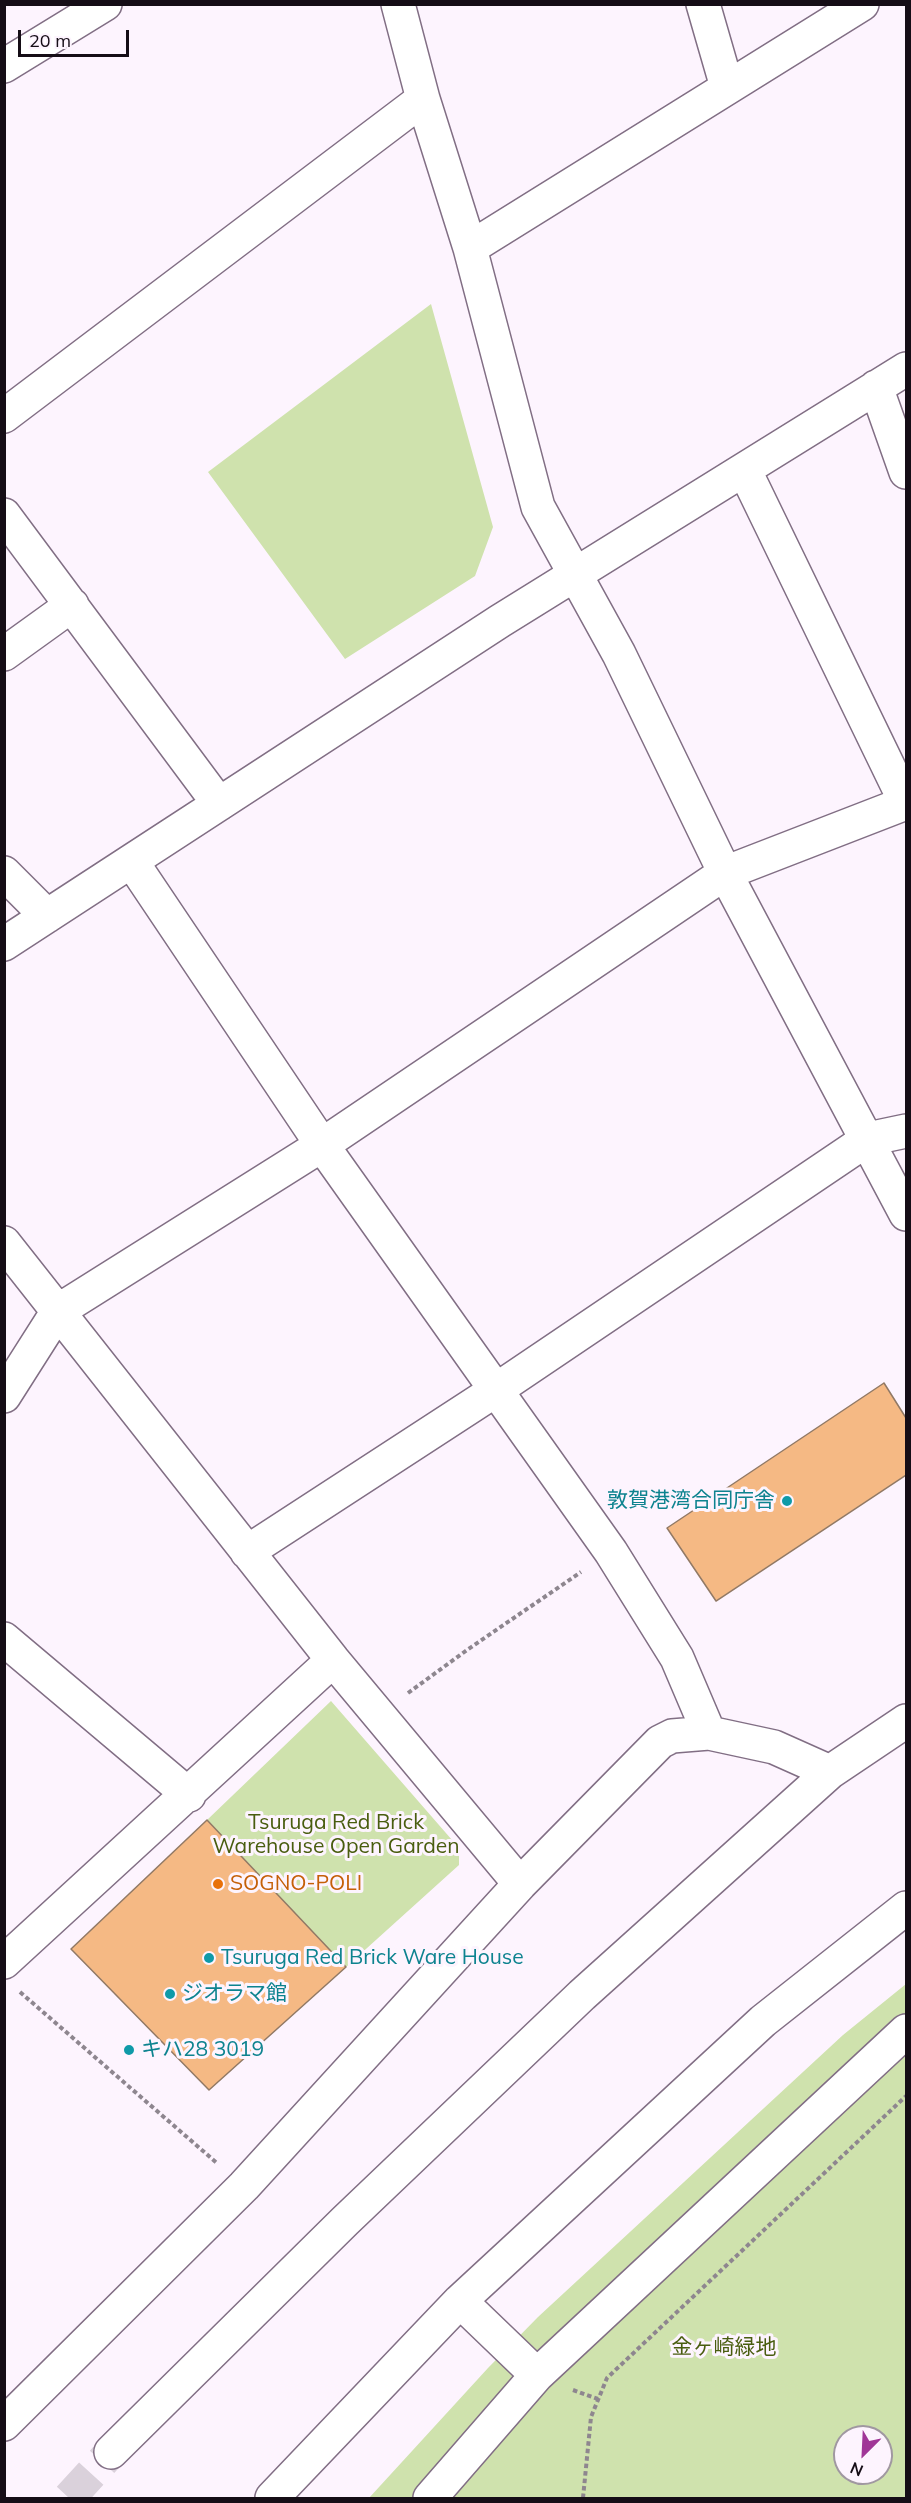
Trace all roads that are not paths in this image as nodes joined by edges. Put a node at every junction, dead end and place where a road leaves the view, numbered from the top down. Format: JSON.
{"nodes":[{"id":1,"x":105,"y":4,"type":"edge"},
{"id":2,"x":398,"y":4,"type":"edge"},
{"id":3,"x":703,"y":4,"type":"edge"},
{"id":4,"x":862,"y":4,"type":"edge"},
{"id":5,"x":4,"y":66,"type":"edge"},
{"id":6,"x":727,"y":87,"type":"junction"},
{"id":7,"x":423,"y":99,"type":"junction"},
{"id":8,"x":470,"y":248,"type":"junction"},
{"id":9,"x":906,"y":369,"type":"edge"},
{"id":10,"x":876,"y":387,"type":"junction"},
{"id":11,"x":4,"y":416,"type":"edge"},
{"id":12,"x":745,"y":471,"type":"junction"},
{"id":13,"x":906,"y":472,"type":"edge"},
{"id":14,"x":4,"y":515,"type":"edge"},
{"id":15,"x":574,"y":575,"type":"junction"},
{"id":16,"x":72,"y":606,"type":"junction"},
{"id":17,"x":4,"y":654,"type":"edge"},
{"id":18,"x":906,"y":803,"type":"edge"},
{"id":19,"x":219,"y":804,"type":"junction"},
{"id":20,"x":132,"y":862,"type":"junction"},
{"id":21,"x":4,"y":873,"type":"edge"},
{"id":22,"x":725,"y":873,"type":"junction"},
{"id":23,"x":47,"y":916,"type":"junction"},
{"id":24,"x":4,"y":944,"type":"edge"},
{"id":25,"x":906,"y":1131,"type":"edge"},
{"id":26,"x":868,"y":1139,"type":"junction"},
{"id":27,"x":322,"y":1145,"type":"junction"},
{"id":28,"x":906,"y":1214,"type":"edge"},
{"id":29,"x":4,"y":1243,"type":"edge"},
{"id":30,"x":58,"y":1311,"type":"junction"},
{"id":31,"x":495,"y":1390,"type":"junction"},
{"id":32,"x":4,"y":1396,"type":"edge"},
{"id":33,"x":247,"y":1552,"type":"junction"},
{"id":34,"x":4,"y":1639,"type":"edge"},
{"id":35,"x":333,"y":1660,"type":"junction"},
{"id":36,"x":906,"y":1721,"type":"edge"},
{"id":37,"x":709,"y":1733,"type":"junction"},
{"id":38,"x":830,"y":1772,"type":"junction"},
{"id":39,"x":189,"y":1795,"type":"junction"},
{"id":40,"x":520,"y":1884,"type":"junction"},
{"id":41,"x":906,"y":1908,"type":"edge"},
{"id":42,"x":9,"y":1974,"type":"edge"},
{"id":43,"x":906,"y":2031,"type":"edge"},
{"id":44,"x":460,"y":2301,"type":"junction"},
{"id":45,"x":537,"y":2375,"type":"junction"},
{"id":46,"x":4,"y":2424,"type":"edge"},
{"id":47,"x":111,"y":2452,"type":"tunnel mouth"},
{"id":48,"x":272,"y":2499,"type":"edge"},
{"id":49,"x":430,"y":2499,"type":"edge"}],
"edges":[{"from":1,"to":5,"type":"street"},
{"from":2,"to":7,"type":"street"},
{"from":3,"to":6,"type":"street"},
{"from":4,"to":6,"type":"street"},
{"from":6,"to":8,"type":"street"},
{"from":7,"to":8,"type":"street"},
{"from":7,"to":11,"type":"street"},
{"from":8,"to":15,"type":"street"},
{"from":9,"to":10,"type":"street"},
{"from":10,"to":12,"type":"street"},
{"from":10,"to":13,"type":"street"},
{"from":12,"to":15,"type":"street"},
{"from":12,"to":18,"type":"street"},
{"from":14,"to":16,"type":"street"},
{"from":15,"to":19,"type":"street"},
{"from":15,"to":22,"type":"street"},
{"from":16,"to":17,"type":"street"},
{"from":16,"to":19,"type":"street"},
{"from":18,"to":22,"type":"street"},
{"from":19,"to":20,"type":"street"},
{"from":20,"to":23,"type":"street"},
{"from":20,"to":27,"type":"street"},
{"from":21,"to":23,"type":"street"},
{"from":22,"to":26,"type":"street"},
{"from":22,"to":27,"type":"street"},
{"from":23,"to":24,"type":"street"},
{"from":25,"to":26,"type":"street"},
{"from":26,"to":28,"type":"street"},
{"from":26,"to":31,"type":"street"},
{"from":27,"to":30,"type":"street"},
{"from":27,"to":31,"type":"street"},
{"from":29,"to":30,"type":"street"},
{"from":30,"to":32,"type":"street"},
{"from":30,"to":33,"type":"street"},
{"from":31,"to":33,"type":"street"},
{"from":31,"to":37,"type":"street"},
{"from":33,"to":35,"type":"street"},
{"from":34,"to":39,"type":"street"},
{"from":35,"to":39,"type":"street"},
{"from":35,"to":40,"type":"street"},
{"from":36,"to":38,"type":"street"},
{"from":37,"to":38,"type":"street"},
{"from":37,"to":40,"type":"street"},
{"from":38,"to":47,"type":"street"},
{"from":39,"to":42,"type":"street"},
{"from":40,"to":46,"type":"street"},
{"from":41,"to":44,"type":"street"},
{"from":43,"to":45,"type":"street"},
{"from":44,"to":45,"type":"street"},
{"from":44,"to":48,"type":"street"},
{"from":45,"to":49,"type":"street"}]}
